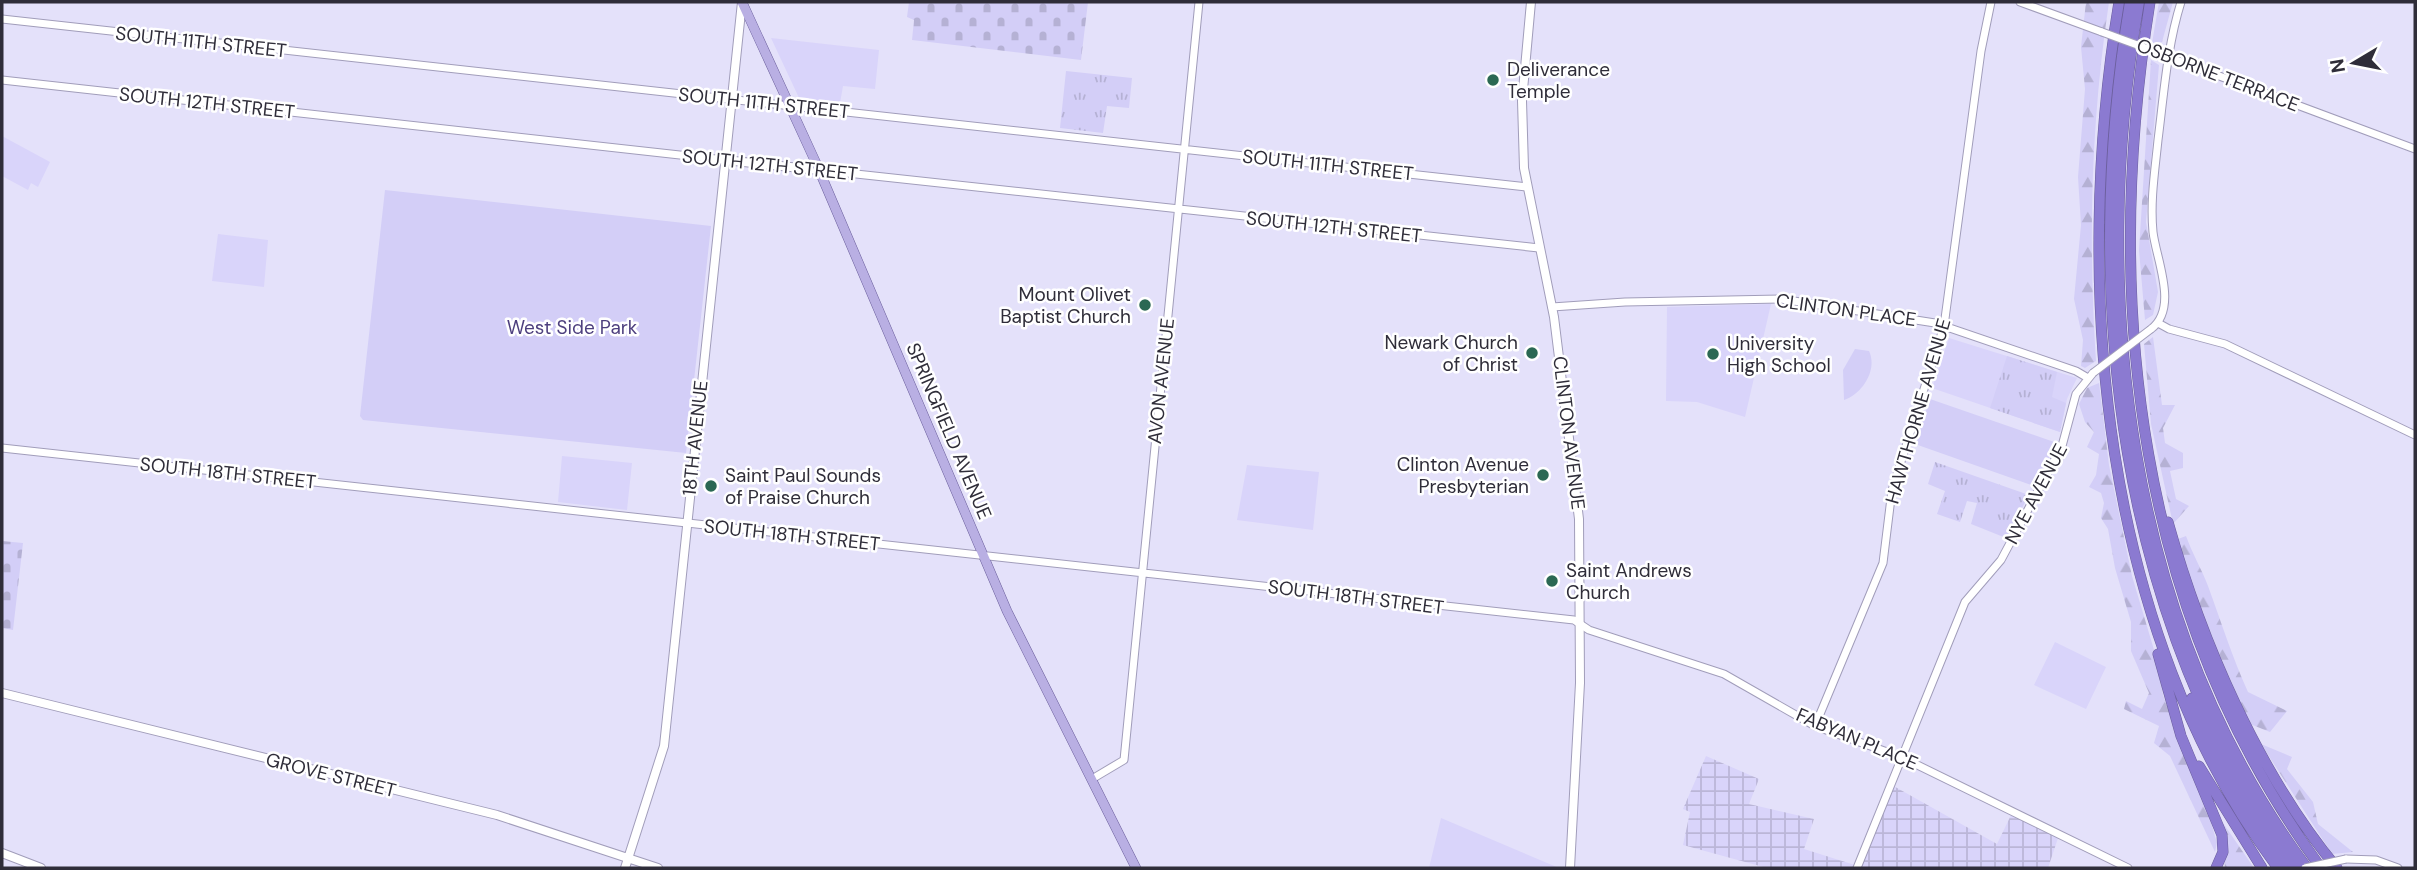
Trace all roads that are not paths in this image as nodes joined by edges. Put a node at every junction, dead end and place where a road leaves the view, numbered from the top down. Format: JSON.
{"nodes":[{"id":1,"x":742,"y":2,"type":"edge"},
{"id":2,"x":1199,"y":2,"type":"edge"},
{"id":3,"x":1531,"y":2,"type":"edge"},
{"id":4,"x":1991,"y":2,"type":"edge"},
{"id":5,"x":2020,"y":2,"type":"edge"},
{"id":6,"x":2119,"y":2,"type":"edge"},
{"id":7,"x":2130,"y":2,"type":"edge"},
{"id":8,"x":2138,"y":2,"type":"edge"},
{"id":9,"x":2150,"y":2,"type":"edge"},
{"id":10,"x":2181,"y":2,"type":"edge"},
{"id":11,"x":2,"y":19,"type":"edge"},
{"id":12,"x":2163,"y":54,"type":"junction"},
{"id":13,"x":2,"y":80,"type":"edge"},
{"id":14,"x":732,"y":100,"type":"junction"},
{"id":15,"x":790,"y":105,"type":"junction"},
{"id":16,"x":1185,"y":149,"type":"junction"},
{"id":17,"x":2415,"y":149,"type":"edge"},
{"id":18,"x":725,"y":160,"type":"junction"},
{"id":19,"x":819,"y":170,"type":"junction"},
{"id":20,"x":1527,"y":187,"type":"junction"},
{"id":21,"x":1178,"y":210,"type":"junction"},
{"id":22,"x":1539,"y":248,"type":"junction"},
{"id":23,"x":1552,"y":307,"type":"junction"},
{"id":24,"x":2158,"y":323,"type":"junction"},
{"id":25,"x":1944,"y":326,"type":"junction"},
{"id":26,"x":2091,"y":376,"type":"junction"},
{"id":27,"x":2145,"y":430,"type":"junction"},
{"id":28,"x":2415,"y":435,"type":"edge"},
{"id":29,"x":2,"y":448,"type":"edge"},
{"id":30,"x":686,"y":523,"type":"junction"},
{"id":31,"x":984,"y":556,"type":"junction"},
{"id":32,"x":1142,"y":573,"type":"junction"},
{"id":33,"x":2157,"y":584,"type":"junction"},
{"id":34,"x":1581,"y":625,"type":"junction"},
{"id":35,"x":2157,"y":632,"type":"junction"},
{"id":36,"x":2,"y":693,"type":"edge"},
{"id":37,"x":2173,"y":712,"type":"junction"},
{"id":38,"x":1815,"y":726,"type":"junction"},
{"id":39,"x":1901,"y":757,"type":"junction"},
{"id":40,"x":1092,"y":779,"type":"junction"},
{"id":41,"x":2,"y":853,"type":"edge"},
{"id":42,"x":628,"y":858,"type":"junction"},
{"id":43,"x":41,"y":868,"type":"edge"},
{"id":44,"x":625,"y":868,"type":"edge"},
{"id":45,"x":658,"y":868,"type":"edge"},
{"id":46,"x":1136,"y":868,"type":"edge"},
{"id":47,"x":1570,"y":868,"type":"edge"},
{"id":48,"x":1857,"y":868,"type":"edge"},
{"id":49,"x":2128,"y":868,"type":"edge"},
{"id":50,"x":2216,"y":868,"type":"edge"},
{"id":51,"x":2262,"y":868,"type":"edge"},
{"id":52,"x":2278,"y":868,"type":"edge"},
{"id":53,"x":2286,"y":868,"type":"edge"},
{"id":54,"x":2296,"y":868,"type":"edge"},
{"id":55,"x":2306,"y":868,"type":"edge"},
{"id":56,"x":2321,"y":868,"type":"edge"},
{"id":57,"x":2337,"y":868,"type":"edge"},
{"id":58,"x":2398,"y":868,"type":"edge"}],
"edges":[{"from":1,"to":14,"type":"main road","name":"18TH AVENUE"},
{"from":1,"to":15,"type":"main road","name":"SPRINGFIELD AVENUE"},
{"from":2,"to":16,"type":"street","name":"AVON AVENUE"},
{"from":3,"to":20,"type":"main road","name":"CLINTON AVENUE"},
{"from":4,"to":25,"type":"street","name":"HAWTHORNE AVENUE"},
{"from":5,"to":12,"type":"street","name":"OSBORNE TERRACE","bridge":true},
{"from":6,"to":35,"type":"highway"},
{"from":7,"to":33,"type":"highway"},
{"from":8,"to":55,"type":"highway"},
{"from":9,"to":27,"type":"highway"},
{"from":10,"to":12,"type":"street"},
{"from":11,"to":14,"type":"street","name":"SOUTH 11TH STREET"},
{"from":12,"to":17,"type":"street","name":"OSBORNE TERRACE"},
{"from":12,"to":24,"type":"street"},
{"from":13,"to":18,"type":"street","name":"SOUTH 12TH STREET"},
{"from":14,"to":15,"type":"street","name":"SOUTH 11TH STREET"},
{"from":14,"to":18,"type":"main road","name":"18TH AVENUE"},
{"from":15,"to":16,"type":"street","name":"SOUTH 11TH STREET"},
{"from":15,"to":19,"type":"main road","name":"SPRINGFIELD AVENUE"},
{"from":16,"to":20,"type":"street","name":"SOUTH 11TH STREET"},
{"from":16,"to":21,"type":"street","name":"AVON AVENUE"},
{"from":18,"to":19,"type":"main road","name":"SOUTH 12TH STREET"},
{"from":18,"to":30,"type":"main road","name":"18TH AVENUE"},
{"from":19,"to":21,"type":"street","name":"SOUTH 12TH STREET"},
{"from":19,"to":31,"type":"main road","name":"SPRINGFIELD AVENUE"},
{"from":20,"to":22,"type":"main road","name":"CLINTON AVENUE"},
{"from":21,"to":22,"type":"street","name":"SOUTH 12TH STREET"},
{"from":21,"to":32,"type":"street","name":"AVON AVENUE"},
{"from":22,"to":23,"type":"main road","name":"CLINTON AVENUE"},
{"from":23,"to":25,"type":"street","name":"CLINTON PLACE"},
{"from":23,"to":34,"type":"main road","name":"CLINTON AVENUE"},
{"from":24,"to":26,"type":"street","name":"NYE AVENUE","bridge":true},
{"from":24,"to":28,"type":"street"},
{"from":25,"to":26,"type":"street","name":"CLINTON PLACE"},
{"from":25,"to":38,"type":"street","name":"HAWTHORNE AVENUE"},
{"from":26,"to":39,"type":"street","name":"NYE AVENUE"},
{"from":27,"to":56,"type":"highway"},
{"from":27,"to":57,"type":"highway"},
{"from":29,"to":30,"type":"street","name":"SOUTH 18TH STREET"},
{"from":30,"to":31,"type":"street","name":"SOUTH 18TH STREET"},
{"from":30,"to":42,"type":"main road","name":"18TH AVENUE"},
{"from":31,"to":32,"type":"street","name":"SOUTH 18TH STREET"},
{"from":31,"to":40,"type":"main road","name":"SPRINGFIELD AVENUE"},
{"from":32,"to":34,"type":"street","name":"SOUTH 18TH STREET"},
{"from":32,"to":40,"type":"street","name":"AVON AVENUE"},
{"from":33,"to":53,"type":"highway"},
{"from":33,"to":54,"type":"highway"},
{"from":34,"to":38,"type":"street","name":"FABYAN PLACE"},
{"from":34,"to":47,"type":"main road","name":"CLINTON AVENUE"},
{"from":35,"to":37,"type":"highway"},
{"from":35,"to":52,"type":"highway"},
{"from":36,"to":42,"type":"main road","name":"GROVE STREET"},
{"from":37,"to":50,"type":"highway"},
{"from":37,"to":51,"type":"highway"},
{"from":38,"to":39,"type":"street","name":"FABYAN PLACE"},
{"from":39,"to":48,"type":"street","name":"NYE AVENUE"},
{"from":39,"to":49,"type":"street","name":"FABYAN PLACE"},
{"from":40,"to":46,"type":"main road","name":"SPRINGFIELD AVENUE"},
{"from":41,"to":43,"type":"main road"},
{"from":42,"to":44,"type":"main road","name":"18TH AVENUE"},
{"from":42,"to":45,"type":"main road","name":"GROVE STREET"},
{"from":55,"to":58,"type":"street","bridge":true}]}
